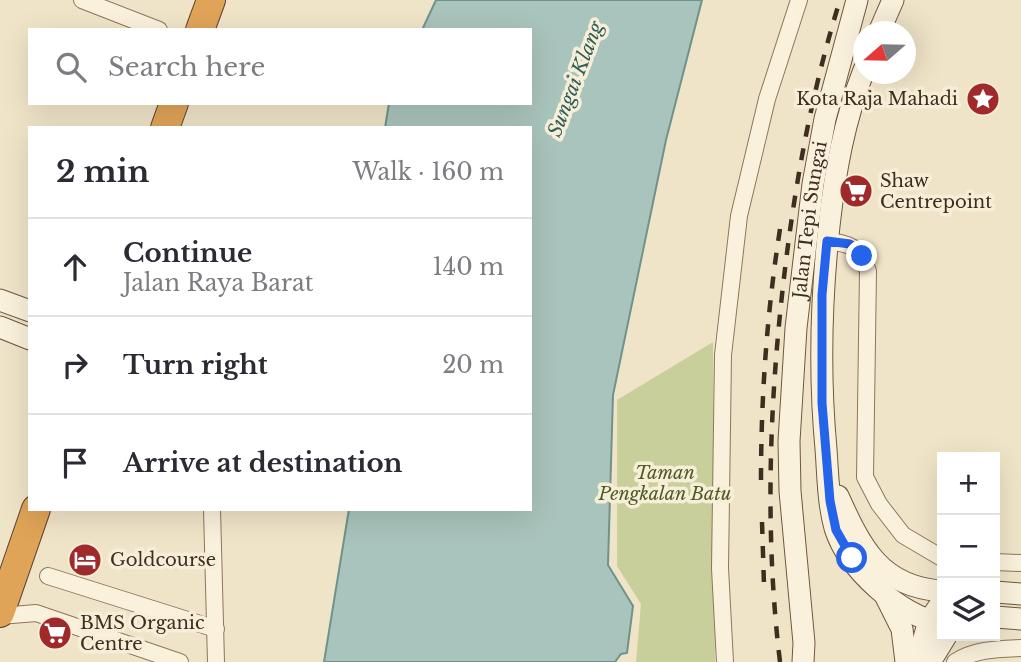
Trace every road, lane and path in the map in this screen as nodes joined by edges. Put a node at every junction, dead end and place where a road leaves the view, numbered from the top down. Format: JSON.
{"nodes":[{"id":1,"x":82,"y":0,"type":"edge"},
{"id":2,"x":211,"y":0,"type":"edge"},
{"id":3,"x":799,"y":0,"type":"edge"},
{"id":4,"x":857,"y":0,"type":"edge"},
{"id":5,"x":893,"y":0,"type":"edge"},
{"id":6,"x":884,"y":21,"type":"edge"},
{"id":7,"x":154,"y":28,"type":"edge"},
{"id":8,"x":201,"y":28,"type":"edge"},
{"id":9,"x":858,"y":84,"type":"edge"},
{"id":10,"x":173,"y":105,"type":"edge"},
{"id":11,"x":166,"y":126,"type":"edge"},
{"id":12,"x":827,"y":241,"type":"junction"},
{"id":13,"x":0,"y":300,"type":"edge"},
{"id":14,"x":28,"y":310,"type":"edge"},
{"id":15,"x":0,"y":327,"type":"edge"},
{"id":16,"x":28,"y":338,"type":"edge"},
{"id":17,"x":828,"y":475,"type":"junction"},
{"id":18,"x":35,"y":511,"type":"edge"},
{"id":19,"x":212,"y":511,"type":"edge"},
{"id":20,"x":937,"y":555,"type":"edge"},
{"id":21,"x":1000,"y":562,"type":"edge"},
{"id":22,"x":1021,"y":563,"type":"edge"},
{"id":23,"x":48,"y":576,"type":"dead end"},
{"id":24,"x":937,"y":590,"type":"edge"},
{"id":25,"x":1000,"y":592,"type":"edge"},
{"id":26,"x":1021,"y":594,"type":"edge"},
{"id":27,"x":885,"y":596,"type":"junction"},
{"id":28,"x":0,"y":615,"type":"edge"},
{"id":29,"x":1000,"y":618,"type":"edge"},
{"id":30,"x":1021,"y":621,"type":"edge"},
{"id":31,"x":935,"y":622,"type":"edge"},
{"id":32,"x":1000,"y":624,"type":"edge"},
{"id":33,"x":216,"y":629,"type":"junction"},
{"id":34,"x":943,"y":641,"type":"edge"},
{"id":35,"x":1021,"y":648,"type":"edge"},
{"id":36,"x":180,"y":662,"type":"edge"},
{"id":37,"x":215,"y":662,"type":"edge"},
{"id":38,"x":725,"y":662,"type":"edge"},
{"id":39,"x":803,"y":662,"type":"edge"},
{"id":40,"x":906,"y":662,"type":"edge"},
{"id":41,"x":916,"y":662,"type":"edge"},
{"id":42,"x":930,"y":662,"type":"edge"},
{"id":43,"x":956,"y":662,"type":"edge"}],
"edges":[{"from":1,"to":7,"type":"street"},
{"from":2,"to":8,"type":"highway"},
{"from":3,"to":38,"type":"street"},
{"from":4,"to":39,"type":"main road","name":"Jalan Tepi Sungai"},
{"from":5,"to":6,"type":"main road"},
{"from":9,"to":12,"type":"main road"},
{"from":10,"to":11,"type":"highway"},
{"from":12,"to":17,"type":"main road"},
{"from":12,"to":20,"type":"street"},
{"from":13,"to":14,"type":"main road"},
{"from":15,"to":16,"type":"main road"},
{"from":17,"to":24,"type":"main road"},
{"from":17,"to":27,"type":"main road"},
{"from":18,"to":28,"type":"highway"},
{"from":19,"to":33,"type":"street"},
{"from":21,"to":22,"type":"street"},
{"from":23,"to":33,"type":"street"},
{"from":25,"to":26,"type":"main road"},
{"from":27,"to":31,"type":"main road"},
{"from":27,"to":40,"type":"main road"},
{"from":28,"to":36,"type":"street"},
{"from":29,"to":30,"type":"main road"},
{"from":30,"to":32,"type":"main road"},
{"from":31,"to":41,"type":"main road"},
{"from":33,"to":37,"type":"street"},
{"from":34,"to":42,"type":"main road"},
{"from":35,"to":43,"type":"street"}]}
